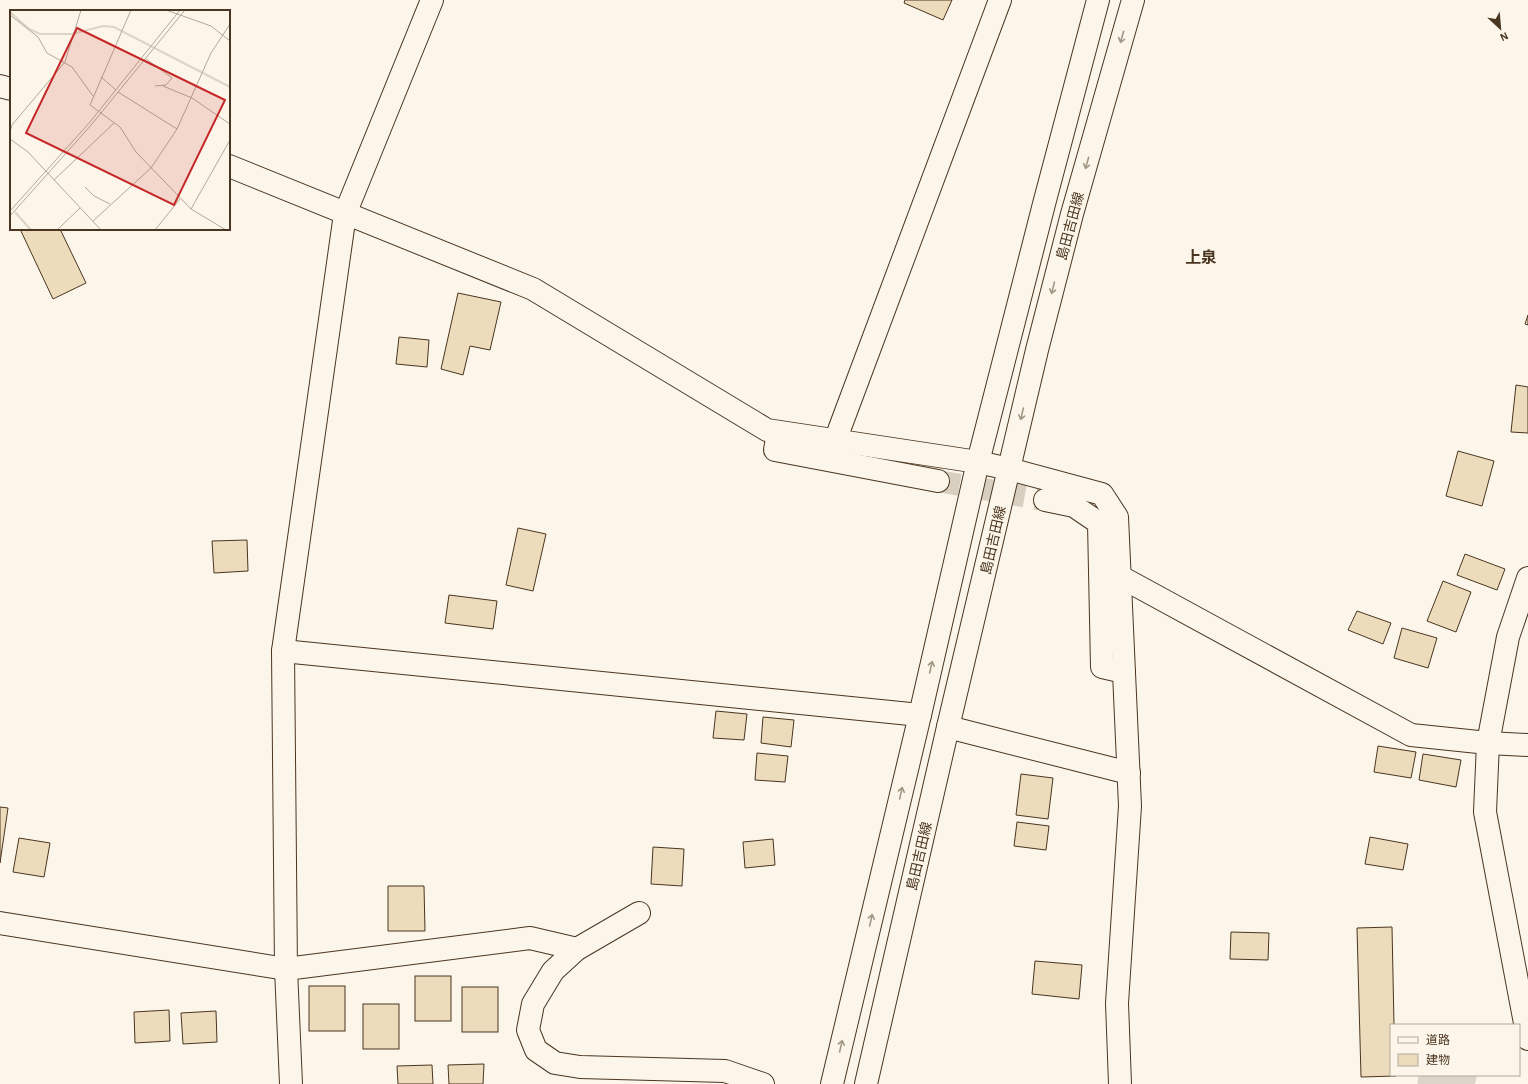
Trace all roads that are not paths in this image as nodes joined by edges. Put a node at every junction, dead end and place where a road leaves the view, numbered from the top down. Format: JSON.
{"nodes":[{"id":1,"x":432,"y":0,"type":"edge"},
{"id":2,"x":1000,"y":0,"type":"edge"},
{"id":3,"x":1098,"y":0,"type":"edge"},
{"id":4,"x":1133,"y":0,"type":"edge"},
{"id":5,"x":0,"y":86,"type":"edge"},
{"id":6,"x":10,"y":89,"type":"edge"},
{"id":7,"x":230,"y":166,"type":"edge"},
{"id":8,"x":345,"y":214,"type":"junction"},
{"id":9,"x":778,"y":432,"type":"junction"},
{"id":10,"x":835,"y":441,"type":"junction"},
{"id":11,"x":978,"y":462,"type":"junction"},
{"id":12,"x":1009,"y":469,"type":"junction"},
{"id":13,"x":938,"y":481,"type":"tunnel mouth"},
{"id":14,"x":1045,"y":500,"type":"tunnel mouth"},
{"id":15,"x":1120,"y":576,"type":"junction"},
{"id":16,"x":1528,"y":578,"type":"edge"},
{"id":17,"x":283,"y":651,"type":"junction"},
{"id":18,"x":1124,"y":672,"type":"junction"},
{"id":19,"x":920,"y":715,"type":"junction"},
{"id":20,"x":948,"y":727,"type":"junction"},
{"id":21,"x":1488,"y":743,"type":"junction"},
{"id":22,"x":1528,"y":745,"type":"edge"},
{"id":23,"x":1129,"y":773,"type":"junction"},
{"id":24,"x":639,"y":913,"type":"dead end"},
{"id":25,"x":0,"y":922,"type":"edge"},
{"id":26,"x":577,"y":949,"type":"junction"},
{"id":27,"x":286,"y":969,"type":"junction"},
{"id":28,"x":1528,"y":1039,"type":"edge"},
{"id":29,"x":291,"y":1084,"type":"edge"},
{"id":30,"x":763,"y":1084,"type":"edge"},
{"id":31,"x":832,"y":1084,"type":"edge"},
{"id":32,"x":866,"y":1084,"type":"edge"},
{"id":33,"x":1120,"y":1084,"type":"edge"}],
"edges":[{"from":1,"to":8,"type":"street"},
{"from":2,"to":10,"type":"street"},
{"from":3,"to":11,"type":"street"},
{"from":4,"to":12,"type":"street","name":"島田吉田線","one_way":true},
{"from":5,"to":6,"type":"street"},
{"from":7,"to":8,"type":"street"},
{"from":8,"to":9,"type":"street"},
{"from":8,"to":17,"type":"street"},
{"from":9,"to":10,"type":"street"},
{"from":9,"to":13,"type":"street"},
{"from":10,"to":11,"type":"street"},
{"from":11,"to":12,"type":"street"},
{"from":19,"to":11,"type":"street","one_way":true},
{"from":12,"to":15,"type":"street"},
{"from":12,"to":20,"type":"street","name":"島田吉田線"},
{"from":14,"to":18,"type":"street"},
{"from":15,"to":18,"type":"street"},
{"from":15,"to":21,"type":"street"},
{"from":16,"to":21,"type":"street"},
{"from":17,"to":19,"type":"street"},
{"from":17,"to":27,"type":"street"},
{"from":18,"to":23,"type":"street"},
{"from":31,"to":19,"type":"street","one_way":true},
{"from":20,"to":23,"type":"street"},
{"from":20,"to":32,"type":"street","name":"島田吉田線"},
{"from":21,"to":22,"type":"street"},
{"from":21,"to":28,"type":"street"},
{"from":23,"to":33,"type":"street"},
{"from":24,"to":26,"type":"street"},
{"from":25,"to":27,"type":"street"},
{"from":26,"to":27,"type":"street"},
{"from":26,"to":30,"type":"street"},
{"from":27,"to":29,"type":"street"}]}
